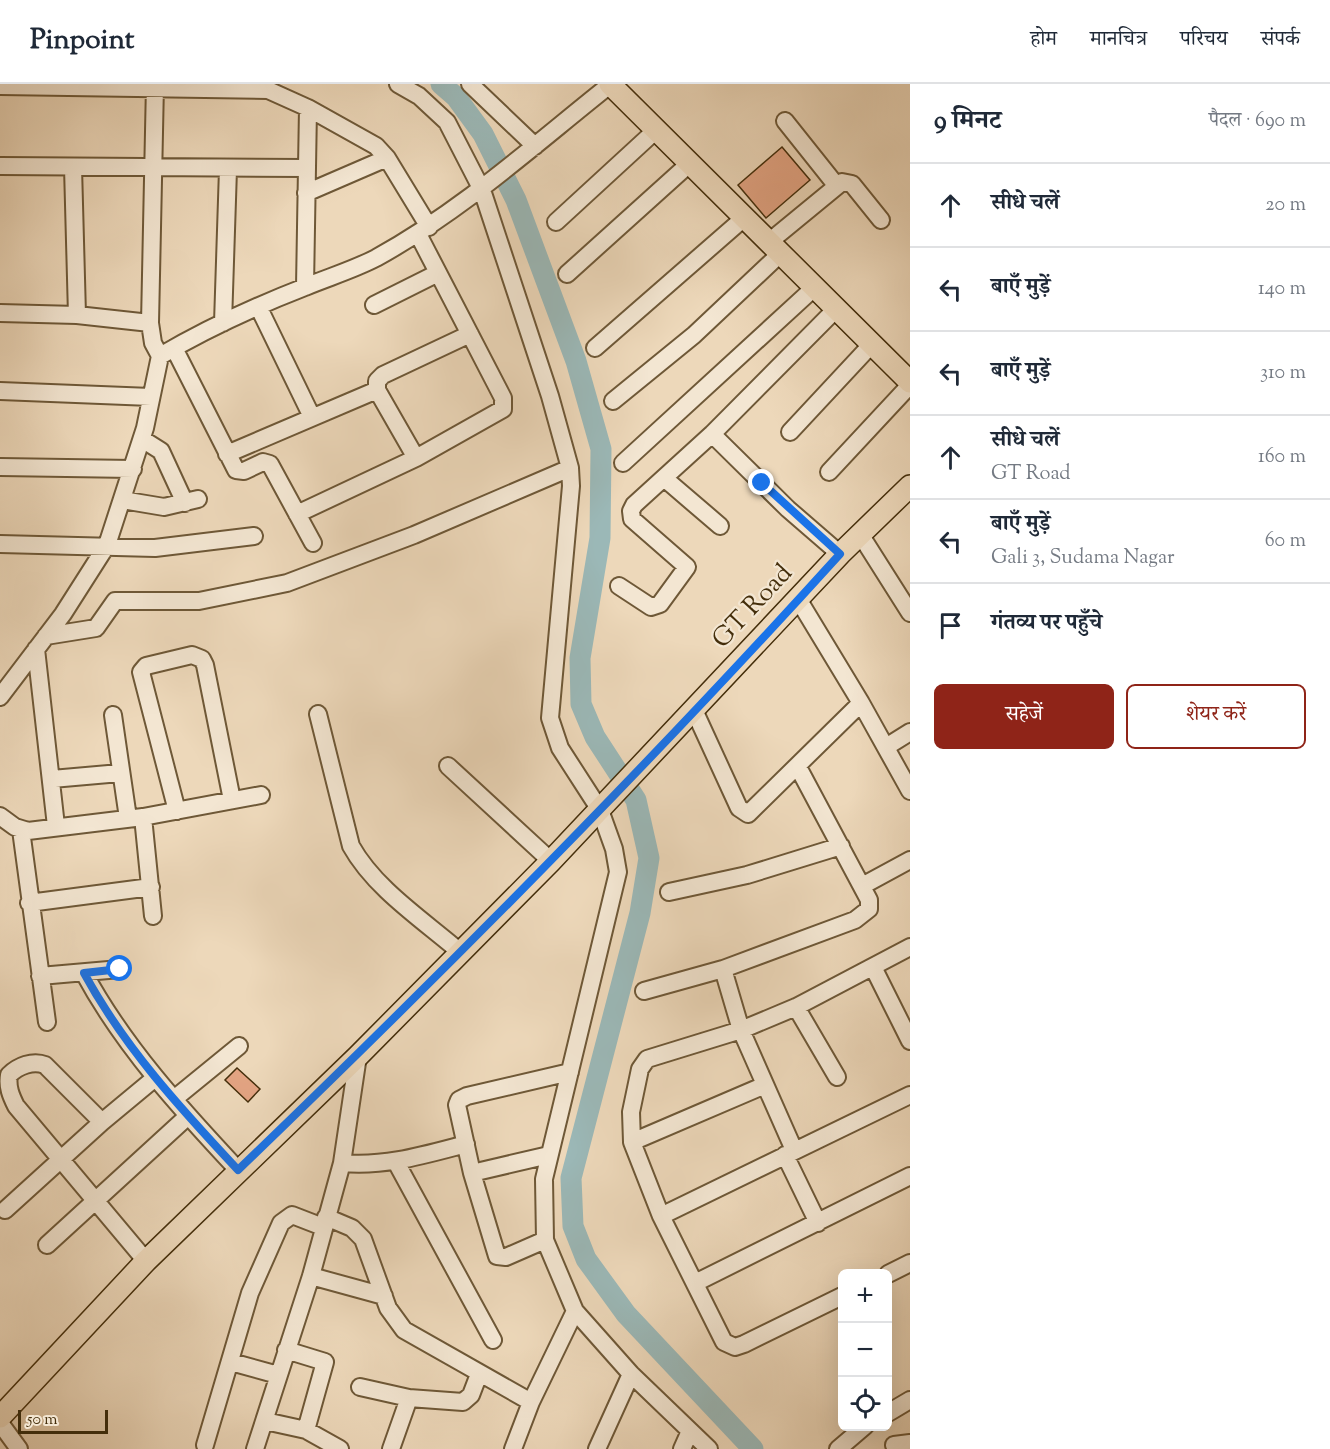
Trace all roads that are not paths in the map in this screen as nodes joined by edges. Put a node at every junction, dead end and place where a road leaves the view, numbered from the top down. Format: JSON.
{"nodes":[{"id":1,"x":398,"y":84,"type":"edge"},
{"id":2,"x":470,"y":84,"type":"edge"},
{"id":3,"x":611,"y":84,"type":"edge"},
{"id":4,"x":0,"y":86,"type":"edge"},
{"id":5,"x":155,"y":87,"type":"edge"},
{"id":6,"x":262,"y":87,"type":"edge"},
{"id":7,"x":308,"y":108,"type":"junction"},
{"id":8,"x":785,"y":122,"type":"dead end"},
{"id":9,"x":655,"y":131,"type":"junction"},
{"id":10,"x":535,"y":146,"type":"junction"},
{"id":11,"x":387,"y":158,"type":"junction"},
{"id":12,"x":689,"y":164,"type":"junction"},
{"id":13,"x":0,"y":166,"type":"edge"},
{"id":14,"x":73,"y":167,"type":"junction"},
{"id":15,"x":306,"y":168,"type":"junction"},
{"id":16,"x":153,"y":169,"type":"junction"},
{"id":17,"x":228,"y":169,"type":"junction"},
{"id":18,"x":836,"y":184,"type":"junction"},
{"id":19,"x":482,"y":190,"type":"junction"},
{"id":20,"x":306,"y":193,"type":"junction"},
{"id":21,"x":744,"y":218,"type":"junction"},
{"id":22,"x":880,"y":220,"type":"dead end"},
{"id":23,"x":556,"y":222,"type":"dead end"},
{"id":24,"x":423,"y":230,"type":"junction"},
{"id":25,"x":775,"y":248,"type":"junction"},
{"id":26,"x":438,"y":273,"type":"junction"},
{"id":27,"x":567,"y":274,"type":"dead end"},
{"id":28,"x":305,"y":287,"type":"junction"},
{"id":29,"x":815,"y":287,"type":"junction"},
{"id":30,"x":374,"y":305,"type":"dead end"},
{"id":31,"x":259,"y":308,"type":"junction"},
{"id":32,"x":837,"y":309,"type":"junction"},
{"id":33,"x":0,"y":313,"type":"edge"},
{"id":34,"x":78,"y":315,"type":"junction"},
{"id":35,"x":150,"y":323,"type":"junction"},
{"id":36,"x":223,"y":323,"type":"junction"},
{"id":37,"x":470,"y":334,"type":"junction"},
{"id":38,"x":872,"y":345,"type":"junction"},
{"id":39,"x":595,"y":348,"type":"dead end"},
{"id":40,"x":167,"y":352,"type":"junction"},
{"id":41,"x":910,"y":384,"type":"edge"},
{"id":42,"x":377,"y":390,"type":"junction"},
{"id":43,"x":0,"y":391,"type":"edge"},
{"id":44,"x":151,"y":397,"type":"junction"},
{"id":45,"x":613,"y":401,"type":"dead end"},
{"id":46,"x":312,"y":417,"type":"junction"},
{"id":47,"x":790,"y":432,"type":"dead end"},
{"id":48,"x":712,"y":435,"type":"junction"},
{"id":49,"x":142,"y":439,"type":"junction"},
{"id":50,"x":227,"y":453,"type":"junction"},
{"id":51,"x":416,"y":458,"type":"junction"},
{"id":52,"x":623,"y":463,"type":"dead end"},
{"id":53,"x":0,"y":467,"type":"edge"},
{"id":54,"x":570,"y":468,"type":"junction"},
{"id":55,"x":133,"y":469,"type":"junction"},
{"id":56,"x":829,"y":472,"type":"dead end"},
{"id":57,"x":664,"y":478,"type":"junction"},
{"id":58,"x":910,"y":486,"type":"edge"},
{"id":59,"x":122,"y":500,"type":"junction"},
{"id":60,"x":297,"y":514,"type":"junction"},
{"id":61,"x":720,"y":526,"type":"dead end"},
{"id":62,"x":860,"y":534,"type":"junction"},
{"id":63,"x":254,"y":536,"type":"dead end"},
{"id":64,"x":312,"y":543,"type":"dead end"},
{"id":65,"x":0,"y":544,"type":"edge"},
{"id":66,"x":107,"y":545,"type":"junction"},
{"id":67,"x":840,"y":554,"type":"junction"},
{"id":68,"x":619,"y":586,"type":"dead end"},
{"id":69,"x":798,"y":599,"type":"junction"},
{"id":70,"x":910,"y":613,"type":"edge"},
{"id":71,"x":41,"y":643,"type":"junction"},
{"id":72,"x":0,"y":697,"type":"edge"},
{"id":73,"x":861,"y":703,"type":"junction"},
{"id":74,"x":694,"y":710,"type":"junction"},
{"id":75,"x":318,"y":714,"type":"dead end"},
{"id":76,"x":113,"y":715,"type":"dead end"},
{"id":77,"x":910,"y":732,"type":"edge"},
{"id":78,"x":886,"y":747,"type":"junction"},
{"id":79,"x":448,"y":766,"type":"dead end"},
{"id":80,"x":798,"y":767,"type":"junction"},
{"id":81,"x":120,"y":773,"type":"junction"},
{"id":82,"x":52,"y":779,"type":"junction"},
{"id":83,"x":910,"y":791,"type":"edge"},
{"id":84,"x":261,"y":795,"type":"dead end"},
{"id":85,"x":232,"y":800,"type":"junction"},
{"id":86,"x":603,"y":806,"type":"junction"},
{"id":87,"x":177,"y":810,"type":"junction"},
{"id":88,"x":0,"y":816,"type":"edge"},
{"id":89,"x":136,"y":817,"type":"junction"},
{"id":90,"x":56,"y":826,"type":"junction"},
{"id":91,"x":21,"y":830,"type":"junction"},
{"id":92,"x":841,"y":846,"type":"junction"},
{"id":93,"x":910,"y":860,"type":"edge"},
{"id":94,"x":551,"y":861,"type":"junction"},
{"id":95,"x":862,"y":886,"type":"junction"},
{"id":96,"x":151,"y":887,"type":"junction"},
{"id":97,"x":669,"y":892,"type":"dead end"},
{"id":98,"x":29,"y":903,"type":"junction"},
{"id":99,"x":153,"y":916,"type":"dead end"},
{"id":100,"x":910,"y":947,"type":"edge"},
{"id":101,"x":460,"y":952,"type":"junction"},
{"id":102,"x":873,"y":967,"type":"junction"},
{"id":103,"x":120,"y":969,"type":"dead end"},
{"id":104,"x":723,"y":969,"type":"junction"},
{"id":105,"x":84,"y":973,"type":"junction"},
{"id":106,"x":40,"y":976,"type":"junction"},
{"id":107,"x":644,"y":991,"type":"dead end"},
{"id":108,"x":796,"y":1007,"type":"junction"},
{"id":109,"x":46,"y":1022,"type":"dead end"},
{"id":110,"x":741,"y":1030,"type":"junction"},
{"id":111,"x":910,"y":1041,"type":"edge"},
{"id":112,"x":239,"y":1046,"type":"dead end"},
{"id":113,"x":358,"y":1056,"type":"junction"},
{"id":114,"x":570,"y":1072,"type":"junction"},
{"id":115,"x":837,"y":1077,"type":"dead end"},
{"id":116,"x":155,"y":1078,"type":"junction"},
{"id":117,"x":765,"y":1085,"type":"junction"},
{"id":118,"x":910,"y":1095,"type":"edge"},
{"id":119,"x":174,"y":1099,"type":"junction"},
{"id":120,"x":188,"y":1116,"type":"junction"},
{"id":121,"x":102,"y":1122,"type":"junction"},
{"id":122,"x":632,"y":1142,"type":"junction"},
{"id":123,"x":466,"y":1144,"type":"junction"},
{"id":124,"x":789,"y":1153,"type":"junction"},
{"id":125,"x":549,"y":1155,"type":"junction"},
{"id":126,"x":59,"y":1161,"type":"junction"},
{"id":127,"x":396,"y":1162,"type":"junction"},
{"id":128,"x":342,"y":1163,"type":"junction"},
{"id":129,"x":238,"y":1170,"type":"junction"},
{"id":130,"x":472,"y":1173,"type":"junction"},
{"id":131,"x":910,"y":1176,"type":"edge"},
{"id":132,"x":96,"y":1201,"type":"junction"},
{"id":133,"x":5,"y":1210,"type":"dead end"},
{"id":134,"x":661,"y":1216,"type":"junction"},
{"id":135,"x":324,"y":1222,"type":"junction"},
{"id":136,"x":818,"y":1223,"type":"junction"},
{"id":137,"x":545,"y":1240,"type":"junction"},
{"id":138,"x":47,"y":1245,"type":"dead end"},
{"id":139,"x":146,"y":1261,"type":"junction"},
{"id":140,"x":910,"y":1263,"type":"edge"},
{"id":141,"x":892,"y":1272,"type":"edge"},
{"id":142,"x":311,"y":1276,"type":"junction"},
{"id":143,"x":695,"y":1283,"type":"junction"},
{"id":144,"x":384,"y":1296,"type":"junction"},
{"id":145,"x":838,"y":1298,"type":"edge"},
{"id":146,"x":575,"y":1311,"type":"junction"},
{"id":147,"x":493,"y":1341,"type":"dead end"},
{"id":148,"x":286,"y":1350,"type":"junction"},
{"id":149,"x":231,"y":1362,"type":"junction"},
{"id":150,"x":479,"y":1374,"type":"junction"},
{"id":151,"x":631,"y":1374,"type":"junction"},
{"id":152,"x":278,"y":1375,"type":"junction"},
{"id":153,"x":360,"y":1387,"type":"dead end"},
{"id":154,"x":409,"y":1398,"type":"junction"},
{"id":155,"x":910,"y":1400,"type":"edge"},
{"id":156,"x":531,"y":1402,"type":"junction"},
{"id":157,"x":892,"y":1411,"type":"edge"},
{"id":158,"x":0,"y":1417,"type":"edge"},
{"id":159,"x":265,"y":1421,"type":"junction"},
{"id":160,"x":0,"y":1423,"type":"edge"},
{"id":161,"x":306,"y":1430,"type":"junction"},
{"id":162,"x":690,"y":1431,"type":"junction"},
{"id":163,"x":859,"y":1431,"type":"edge"},
{"id":164,"x":206,"y":1445,"type":"dead end"},
{"id":165,"x":19,"y":1449,"type":"edge"},
{"id":166,"x":255,"y":1449,"type":"edge"},
{"id":167,"x":340,"y":1449,"type":"edge"},
{"id":168,"x":391,"y":1449,"type":"edge"},
{"id":169,"x":513,"y":1449,"type":"edge"},
{"id":170,"x":597,"y":1449,"type":"edge"},
{"id":171,"x":682,"y":1449,"type":"edge"},
{"id":172,"x":709,"y":1449,"type":"edge"},
{"id":173,"x":838,"y":1449,"type":"edge"}],
"edges":[{"from":1,"to":19,"type":"street"},
{"from":2,"to":10,"type":"street"},
{"from":3,"to":9,"type":"main road"},
{"from":3,"to":10,"type":"street"},
{"from":4,"to":5,"type":"street"},
{"from":5,"to":6,"type":"street"},
{"from":5,"to":16,"type":"street"},
{"from":6,"to":7,"type":"street"},
{"from":7,"to":11,"type":"street"},
{"from":7,"to":15,"type":"street"},
{"from":8,"to":18,"type":"street"},
{"from":9,"to":12,"type":"main road"},
{"from":9,"to":23,"type":"street"},
{"from":10,"to":19,"type":"street"},
{"from":11,"to":20,"type":"street"},
{"from":11,"to":24,"type":"street"},
{"from":12,"to":21,"type":"main road"},
{"from":12,"to":27,"type":"street"},
{"from":13,"to":14,"type":"street"},
{"from":14,"to":16,"type":"street"},
{"from":14,"to":34,"type":"street"},
{"from":15,"to":17,"type":"street"},
{"from":15,"to":20,"type":"street"},
{"from":16,"to":17,"type":"street"},
{"from":16,"to":35,"type":"street"},
{"from":17,"to":36,"type":"street"},
{"from":18,"to":22,"type":"street"},
{"from":18,"to":25,"type":"street"},
{"from":19,"to":24,"type":"street"},
{"from":19,"to":54,"type":"street"},
{"from":20,"to":28,"type":"street"},
{"from":21,"to":25,"type":"main road"},
{"from":21,"to":39,"type":"street"},
{"from":24,"to":26,"type":"street"},
{"from":24,"to":28,"type":"street"},
{"from":25,"to":29,"type":"main road"},
{"from":25,"to":45,"type":"street"},
{"from":26,"to":30,"type":"street"},
{"from":26,"to":37,"type":"street"},
{"from":28,"to":31,"type":"street"},
{"from":29,"to":32,"type":"main road"},
{"from":29,"to":52,"type":"street"},
{"from":31,"to":36,"type":"street"},
{"from":31,"to":46,"type":"street"},
{"from":32,"to":38,"type":"main road"},
{"from":32,"to":48,"type":"street"},
{"from":33,"to":34,"type":"street"},
{"from":34,"to":35,"type":"street"},
{"from":35,"to":40,"type":"street"},
{"from":36,"to":40,"type":"street"},
{"from":37,"to":42,"type":"street"},
{"from":37,"to":51,"type":"street"},
{"from":38,"to":41,"type":"main road"},
{"from":38,"to":47,"type":"street"},
{"from":40,"to":44,"type":"street"},
{"from":40,"to":50,"type":"street"},
{"from":41,"to":56,"type":"street"},
{"from":42,"to":46,"type":"street"},
{"from":42,"to":51,"type":"street"},
{"from":43,"to":44,"type":"street"},
{"from":44,"to":49,"type":"street"},
{"from":46,"to":50,"type":"street"},
{"from":48,"to":57,"type":"street"},
{"from":48,"to":67,"type":"street"},
{"from":49,"to":55,"type":"street"},
{"from":49,"to":59,"type":"street"},
{"from":50,"to":60,"type":"street"},
{"from":51,"to":60,"type":"street"},
{"from":53,"to":55,"type":"street"},
{"from":54,"to":71,"type":"street"},
{"from":54,"to":86,"type":"street"},
{"from":55,"to":59,"type":"street"},
{"from":57,"to":61,"type":"street"},
{"from":57,"to":68,"type":"street"},
{"from":58,"to":62,"type":"main road","name":"GT Road"},
{"from":59,"to":66,"type":"street"},
{"from":60,"to":64,"type":"street"},
{"from":62,"to":67,"type":"main road","name":"GT Road"},
{"from":62,"to":70,"type":"street"},
{"from":63,"to":66,"type":"street"},
{"from":65,"to":66,"type":"street"},
{"from":66,"to":71,"type":"street"},
{"from":67,"to":69,"type":"main road","name":"GT Road"},
{"from":69,"to":73,"type":"street"},
{"from":69,"to":74,"type":"main road","name":"GT Road"},
{"from":71,"to":72,"type":"street"},
{"from":71,"to":82,"type":"street"},
{"from":73,"to":78,"type":"street"},
{"from":73,"to":80,"type":"street"},
{"from":74,"to":80,"type":"street"},
{"from":74,"to":86,"type":"main road","name":"GT Road"},
{"from":75,"to":101,"type":"street"},
{"from":76,"to":81,"type":"street"},
{"from":77,"to":78,"type":"street"},
{"from":78,"to":83,"type":"street"},
{"from":79,"to":94,"type":"street"},
{"from":80,"to":92,"type":"street"},
{"from":81,"to":82,"type":"street"},
{"from":81,"to":89,"type":"street"},
{"from":82,"to":90,"type":"street"},
{"from":84,"to":85,"type":"street"},
{"from":85,"to":87,"type":"street"},
{"from":85,"to":87,"type":"street"},
{"from":86,"to":94,"type":"main road","name":"GT Road"},
{"from":86,"to":114,"type":"street"},
{"from":87,"to":89,"type":"street"},
{"from":88,"to":91,"type":"street"},
{"from":89,"to":90,"type":"street"},
{"from":89,"to":96,"type":"street"},
{"from":90,"to":91,"type":"street"},
{"from":91,"to":98,"type":"street"},
{"from":92,"to":95,"type":"street"},
{"from":92,"to":97,"type":"street"},
{"from":93,"to":95,"type":"street"},
{"from":94,"to":101,"type":"main road","name":"GT Road"},
{"from":95,"to":104,"type":"street"},
{"from":96,"to":98,"type":"street"},
{"from":96,"to":99,"type":"street"},
{"from":98,"to":106,"type":"street"},
{"from":100,"to":102,"type":"street"},
{"from":101,"to":113,"type":"main road","name":"GT Road"},
{"from":102,"to":108,"type":"street"},
{"from":102,"to":111,"type":"street"},
{"from":103,"to":105,"type":"street"},
{"from":104,"to":107,"type":"street"},
{"from":104,"to":110,"type":"street"},
{"from":105,"to":106,"type":"street"},
{"from":105,"to":116,"type":"street"},
{"from":106,"to":109,"type":"street"},
{"from":108,"to":110,"type":"street"},
{"from":108,"to":115,"type":"street"},
{"from":110,"to":117,"type":"street"},
{"from":110,"to":122,"type":"street"},
{"from":112,"to":119,"type":"street"},
{"from":113,"to":128,"type":"street"},
{"from":113,"to":129,"type":"main road","name":"GT Road"},
{"from":114,"to":123,"type":"street"},
{"from":114,"to":125,"type":"street"},
{"from":116,"to":119,"type":"street"},
{"from":116,"to":121,"type":"street"},
{"from":117,"to":122,"type":"street"},
{"from":117,"to":124,"type":"street"},
{"from":118,"to":124,"type":"street"},
{"from":119,"to":120,"type":"street"},
{"from":120,"to":129,"type":"street"},
{"from":120,"to":132,"type":"street"},
{"from":121,"to":126,"type":"street"},
{"from":121,"to":126,"type":"street"},
{"from":122,"to":134,"type":"street"},
{"from":123,"to":127,"type":"street"},
{"from":123,"to":130,"type":"street"},
{"from":124,"to":134,"type":"street"},
{"from":124,"to":136,"type":"street"},
{"from":125,"to":130,"type":"street"},
{"from":125,"to":137,"type":"street"},
{"from":126,"to":132,"type":"street"},
{"from":126,"to":133,"type":"street"},
{"from":127,"to":128,"type":"street"},
{"from":127,"to":147,"type":"street"},
{"from":128,"to":135,"type":"street"},
{"from":129,"to":139,"type":"main road","name":"GT Road"},
{"from":130,"to":137,"type":"street"},
{"from":131,"to":136,"type":"street"},
{"from":132,"to":138,"type":"street"},
{"from":132,"to":139,"type":"street"},
{"from":134,"to":143,"type":"street"},
{"from":135,"to":142,"type":"street"},
{"from":135,"to":144,"type":"street"},
{"from":135,"to":149,"type":"street"},
{"from":136,"to":143,"type":"street"},
{"from":137,"to":146,"type":"street"},
{"from":139,"to":158,"type":"main road","name":"GT Road"},
{"from":140,"to":141,"type":"street"},
{"from":142,"to":144,"type":"street"},
{"from":142,"to":148,"type":"street"},
{"from":143,"to":145,"type":"street"},
{"from":144,"to":150,"type":"street"},
{"from":146,"to":151,"type":"street"},
{"from":146,"to":156,"type":"street"},
{"from":148,"to":152,"type":"street"},
{"from":148,"to":161,"type":"street"},
{"from":149,"to":152,"type":"street"},
{"from":149,"to":164,"type":"street"},
{"from":150,"to":154,"type":"street"},
{"from":150,"to":156,"type":"street"},
{"from":151,"to":162,"type":"street"},
{"from":151,"to":170,"type":"street"},
{"from":152,"to":159,"type":"street"},
{"from":153,"to":154,"type":"street"},
{"from":154,"to":168,"type":"street"},
{"from":155,"to":157,"type":"street"},
{"from":156,"to":169,"type":"street"},
{"from":159,"to":161,"type":"street"},
{"from":159,"to":166,"type":"street"},
{"from":160,"to":165,"type":"street"},
{"from":161,"to":167,"type":"street"},
{"from":162,"to":171,"type":"street"},
{"from":162,"to":172,"type":"street"},
{"from":163,"to":173,"type":"street"}]}
